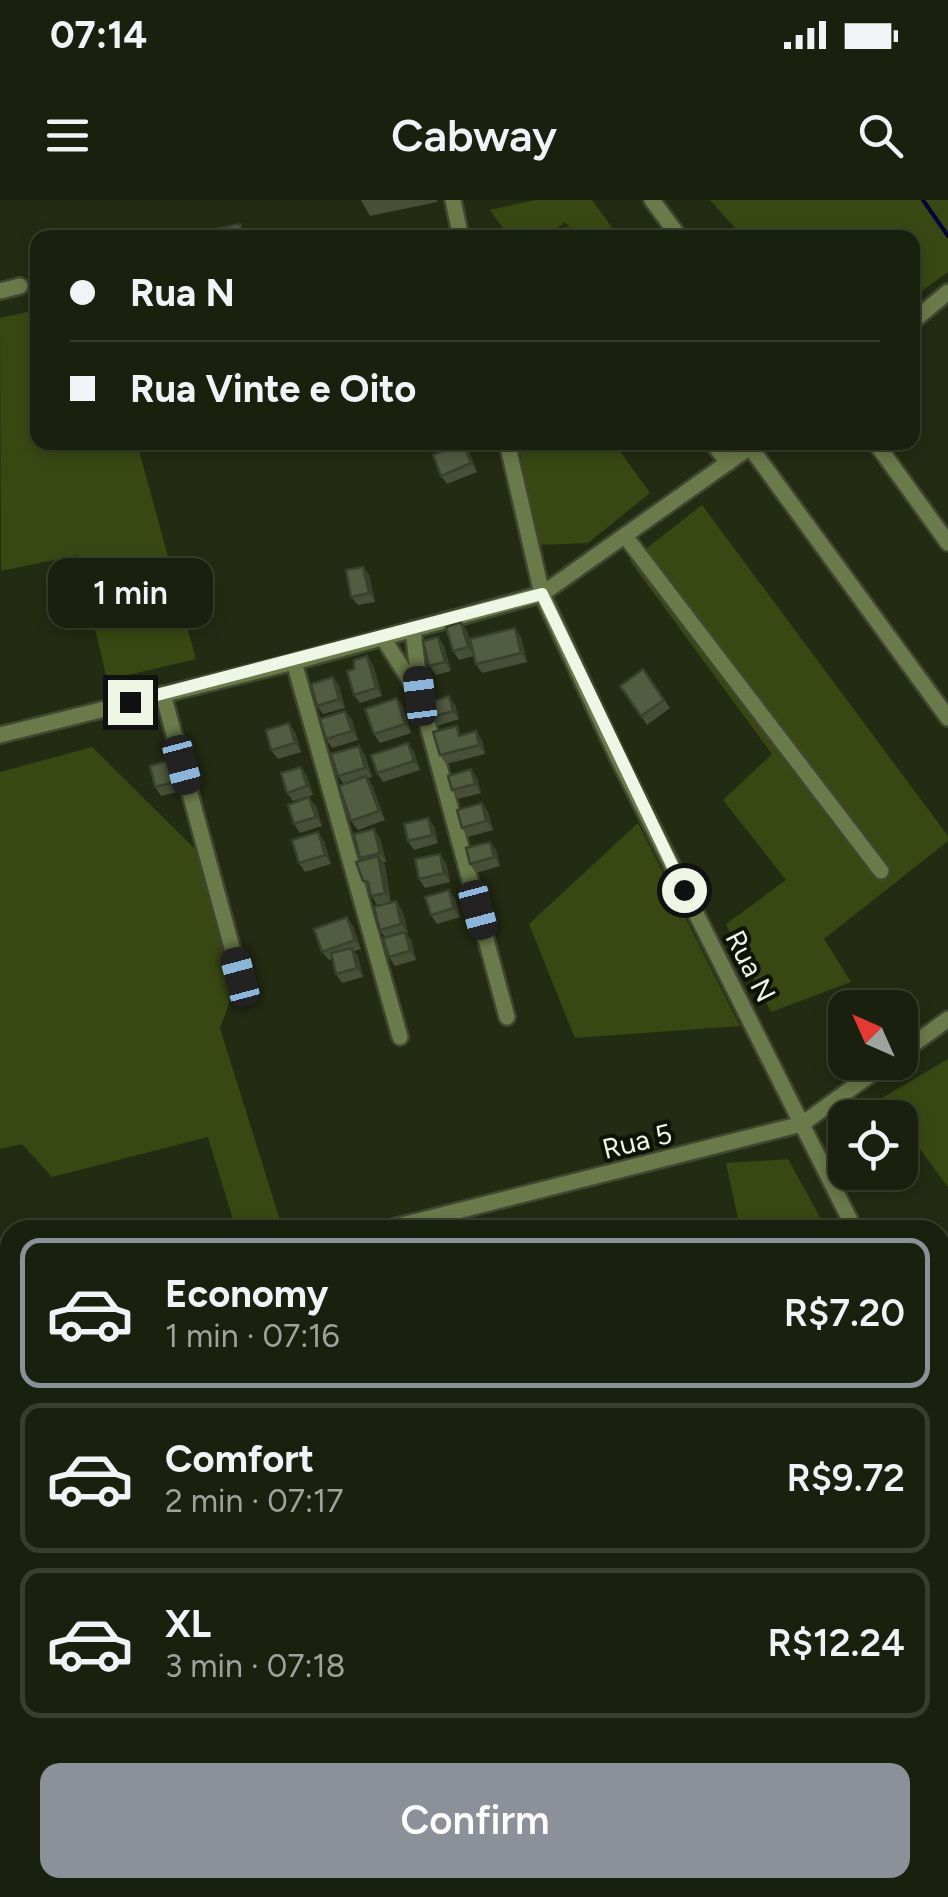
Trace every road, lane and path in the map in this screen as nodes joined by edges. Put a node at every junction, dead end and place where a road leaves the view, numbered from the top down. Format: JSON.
{"nodes":[{"id":1,"x":453,"y":200,"type":"edge"},
{"id":2,"x":652,"y":200,"type":"edge"},
{"id":3,"x":460,"y":230,"type":"edge"},
{"id":4,"x":674,"y":230,"type":"edge"},
{"id":5,"x":20,"y":286,"type":"dead end"},
{"id":6,"x":0,"y":291,"type":"edge"},
{"id":7,"x":945,"y":302,"type":"edge"},
{"id":8,"x":920,"y":317,"type":"edge"},
{"id":9,"x":509,"y":450,"type":"edge"},
{"id":10,"x":718,"y":450,"type":"edge"},
{"id":11,"x":747,"y":450,"type":"edge"},
{"id":12,"x":758,"y":450,"type":"edge"},
{"id":13,"x":881,"y":450,"type":"edge"},
{"id":14,"x":728,"y":463,"type":"junction"},
{"id":15,"x":625,"y":536,"type":"junction"},
{"id":16,"x":948,"y":543,"type":"edge"},
{"id":17,"x":542,"y":594,"type":"junction"},
{"id":18,"x":413,"y":628,"type":"junction"},
{"id":19,"x":382,"y":638,"type":"junction"},
{"id":20,"x":294,"y":662,"type":"junction"},
{"id":21,"x":163,"y":694,"type":"junction"},
{"id":22,"x":420,"y":696,"type":"junction"},
{"id":23,"x":948,"y":718,"type":"edge"},
{"id":24,"x":0,"y":734,"type":"edge"},
{"id":25,"x":881,"y":871,"type":"dead end"},
{"id":26,"x":240,"y":977,"type":"dead end"},
{"id":27,"x":507,"y":1017,"type":"dead end"},
{"id":28,"x":948,"y":1019,"type":"edge"},
{"id":29,"x":400,"y":1037,"type":"dead end"},
{"id":30,"x":918,"y":1041,"type":"edge"},
{"id":31,"x":863,"y":1080,"type":"edge"},
{"id":32,"x":802,"y":1124,"type":"junction"},
{"id":33,"x":422,"y":1220,"type":"edge"},
{"id":34,"x":850,"y":1220,"type":"edge"}],
"edges":[{"from":1,"to":3,"type":"street"},
{"from":2,"to":4,"type":"street"},
{"from":5,"to":6,"type":"street"},
{"from":7,"to":8,"type":"street"},
{"from":9,"to":17,"type":"street","name":"Rua N"},
{"from":10,"to":14,"type":"street"},
{"from":11,"to":14,"type":"street"},
{"from":12,"to":23,"type":"street"},
{"from":13,"to":16,"type":"street"},
{"from":14,"to":15,"type":"street"},
{"from":15,"to":17,"type":"street"},
{"from":15,"to":25,"type":"street"},
{"from":17,"to":18,"type":"street"},
{"from":17,"to":32,"type":"street","name":"Rua N"},
{"from":18,"to":19,"type":"street"},
{"from":18,"to":22,"type":"street"},
{"from":19,"to":20,"type":"street"},
{"from":19,"to":22,"type":"street"},
{"from":20,"to":21,"type":"street"},
{"from":20,"to":29,"type":"street"},
{"from":21,"to":24,"type":"street"},
{"from":21,"to":26,"type":"street"},
{"from":22,"to":27,"type":"street"},
{"from":28,"to":30,"type":"street"},
{"from":31,"to":32,"type":"street","name":"Rua 5"},
{"from":32,"to":33,"type":"street","name":"Rua 5"},
{"from":32,"to":34,"type":"street","name":"Rua N"}]}
